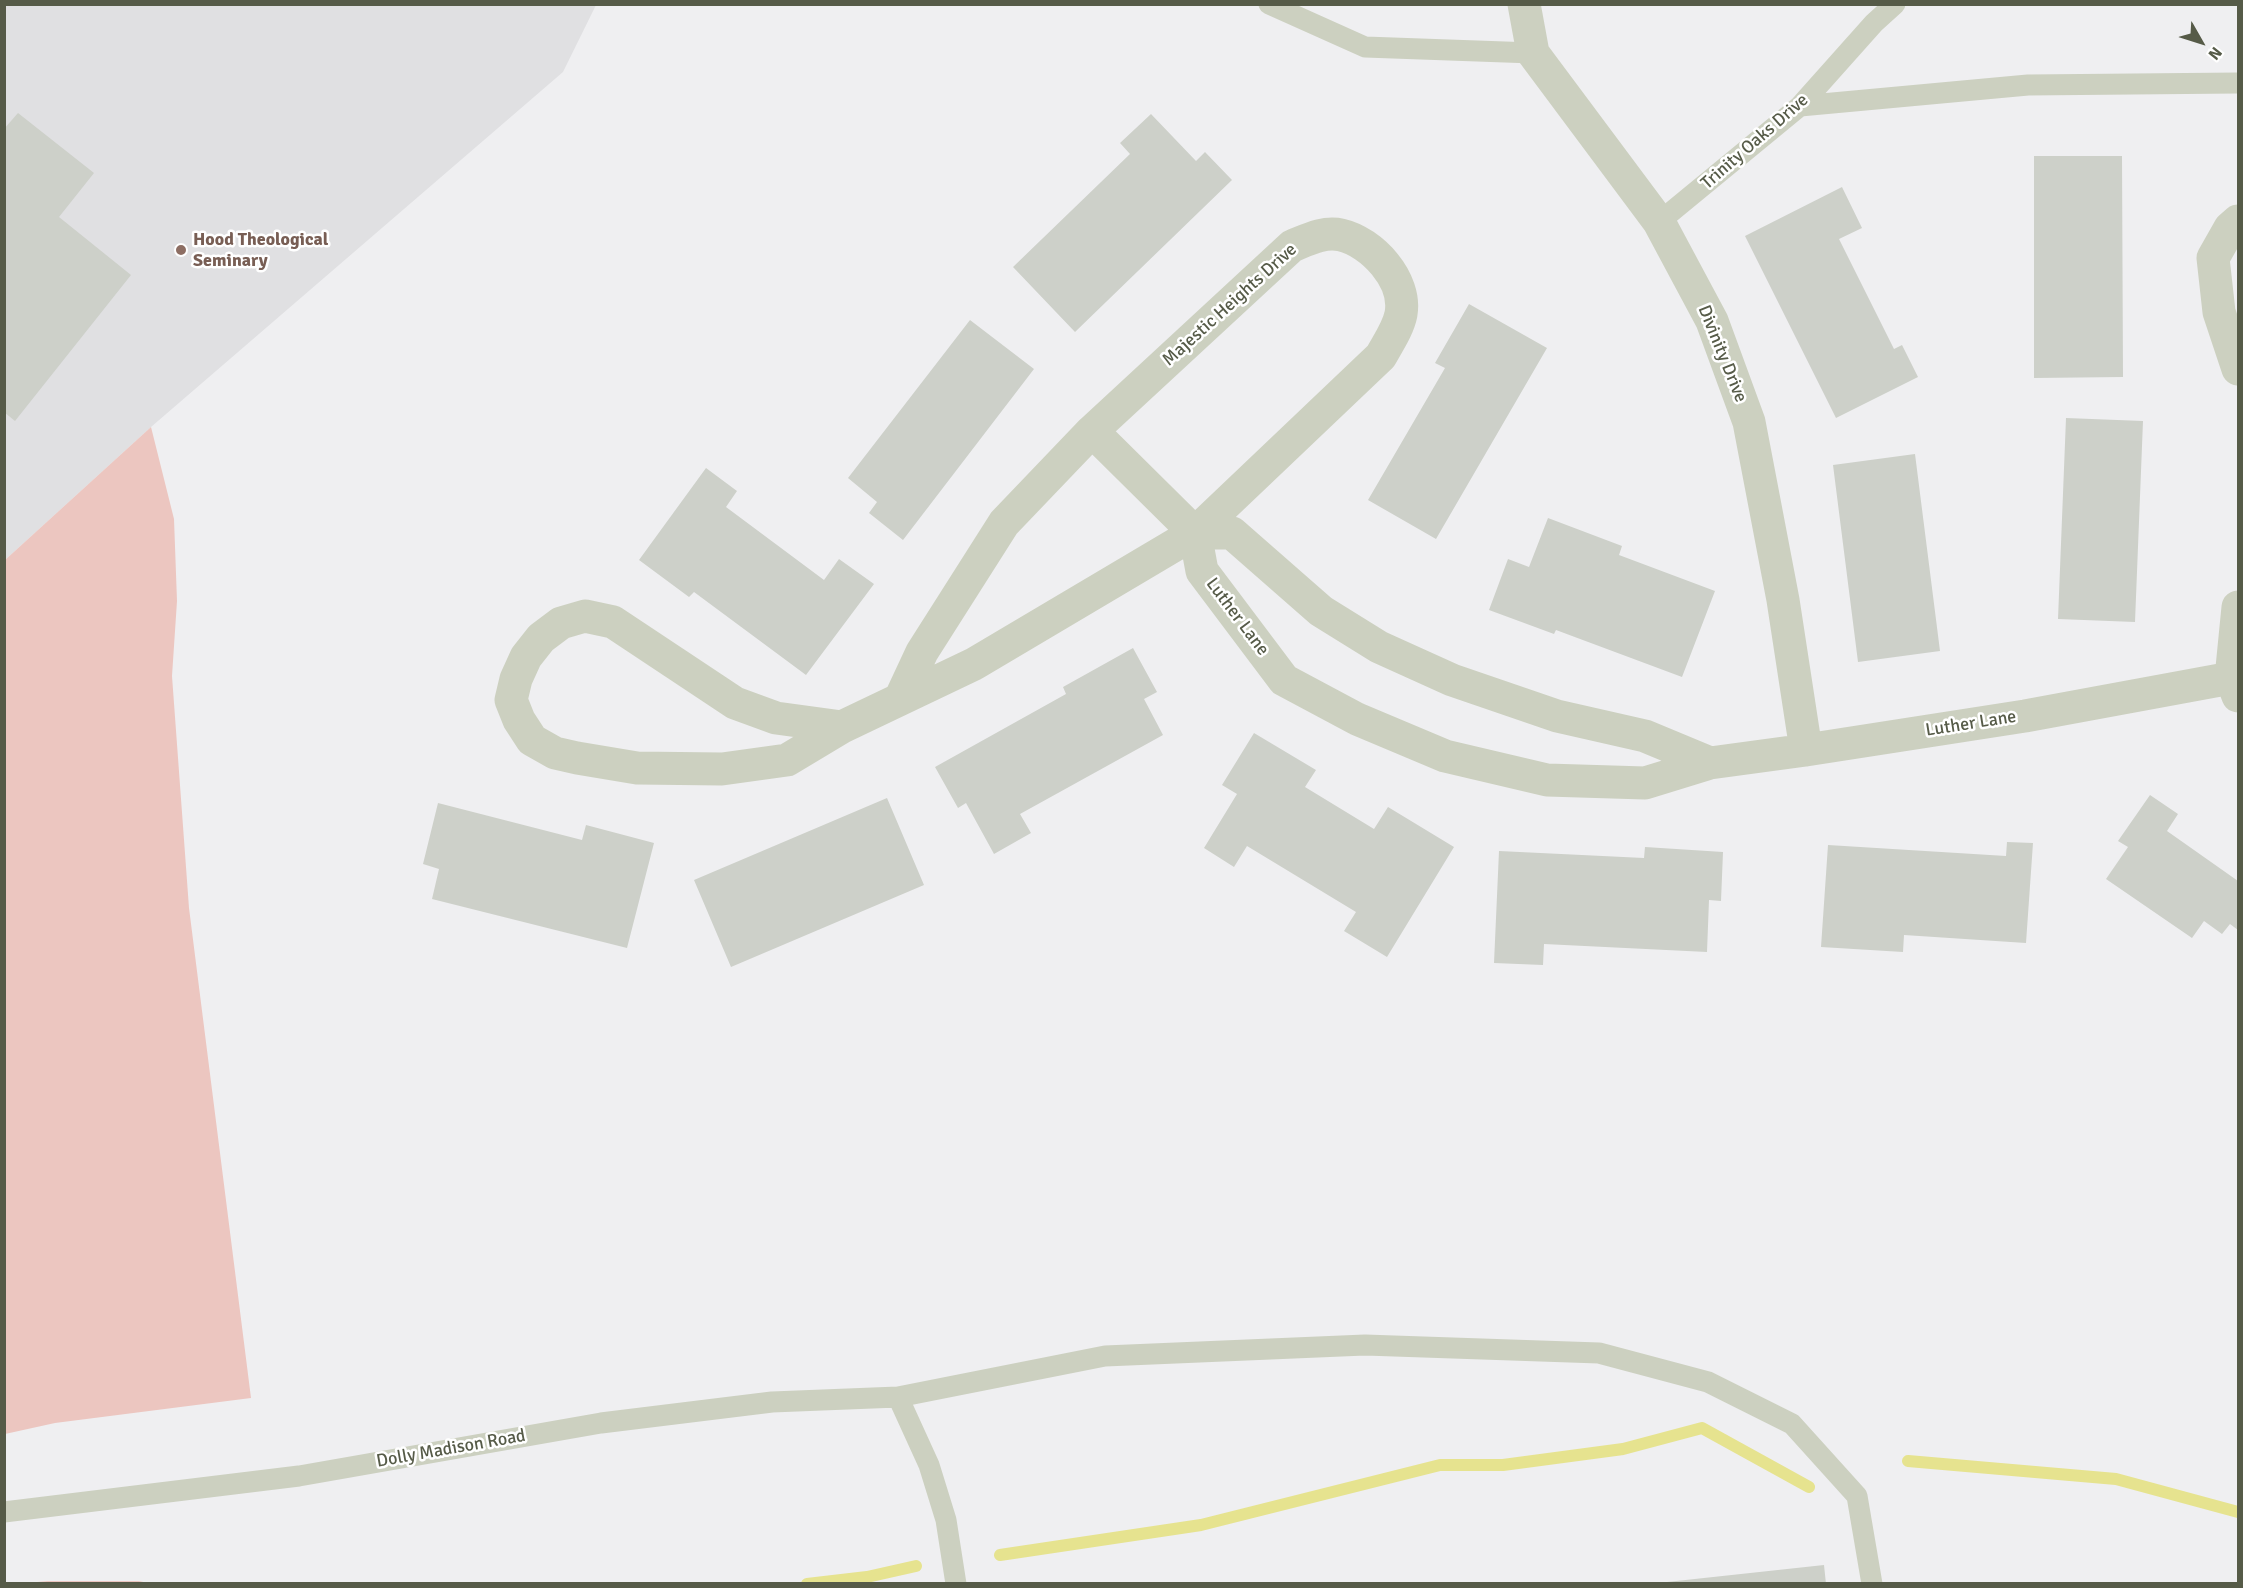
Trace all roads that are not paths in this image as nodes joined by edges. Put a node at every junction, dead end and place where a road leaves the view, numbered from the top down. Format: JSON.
{"nodes":[{"id":1,"x":1269,"y":4,"type":"edge"},
{"id":2,"x":1524,"y":4,"type":"edge"},
{"id":3,"x":1895,"y":4,"type":"edge"},
{"id":4,"x":1533,"y":53,"type":"junction"},
{"id":5,"x":2238,"y":83,"type":"edge"},
{"id":6,"x":1800,"y":106,"type":"junction"},
{"id":7,"x":2238,"y":221,"type":"edge"},
{"id":8,"x":1659,"y":222,"type":"junction"},
{"id":9,"x":2238,"y":369,"type":"edge"},
{"id":10,"x":1092,"y":431,"type":"junction"},
{"id":11,"x":1195,"y":533,"type":"junction"},
{"id":12,"x":2238,"y":606,"type":"edge"},
{"id":13,"x":2235,"y":687,"type":"edge"},
{"id":14,"x":901,"y":697,"type":"junction"},
{"id":15,"x":842,"y":727,"type":"junction"},
{"id":16,"x":1806,"y":750,"type":"junction"},
{"id":17,"x":1710,"y":763,"type":"junction"},
{"id":18,"x":898,"y":1397,"type":"junction"},
{"id":19,"x":4,"y":1512,"type":"edge"},
{"id":20,"x":956,"y":1584,"type":"edge"},
{"id":21,"x":1872,"y":1584,"type":"edge"}],
"edges":[{"from":1,"to":4,"type":"lane"},
{"from":2,"to":4,"type":"street","name":"Divinity Drive"},
{"from":3,"to":6,"type":"lane","name":"Trinity Oaks Drive"},
{"from":4,"to":8,"type":"street","name":"Divinity Drive"},
{"from":5,"to":6,"type":"lane"},
{"from":6,"to":8,"type":"lane","name":"Trinity Oaks Drive"},
{"from":7,"to":9,"type":"street"},
{"from":8,"to":16,"type":"street","name":"Divinity Drive"},
{"from":10,"to":11,"type":"street"},
{"from":10,"to":11,"type":"street","name":"Majestic Heights Drive"},
{"from":10,"to":14,"type":"street","name":"Majestic Heights Drive"},
{"from":11,"to":14,"type":"street","name":"Majestic Heights Drive"},
{"from":11,"to":17,"type":"street"},
{"from":11,"to":17,"type":"street","name":"Luther Lane"},
{"from":12,"to":13,"type":"street"},
{"from":13,"to":16,"type":"street","name":"Luther Lane"},
{"from":14,"to":15,"type":"street","name":"Majestic Heights Drive"},
{"from":15,"to":15,"type":"street","name":"Majestic Heights Drive"},
{"from":16,"to":17,"type":"street","name":"Luther Lane"},
{"from":18,"to":19,"type":"lane","name":"Dolly Madison Road"},
{"from":18,"to":20,"type":"lane"},
{"from":18,"to":21,"type":"lane","name":"Dolly Madison Road"}]}
